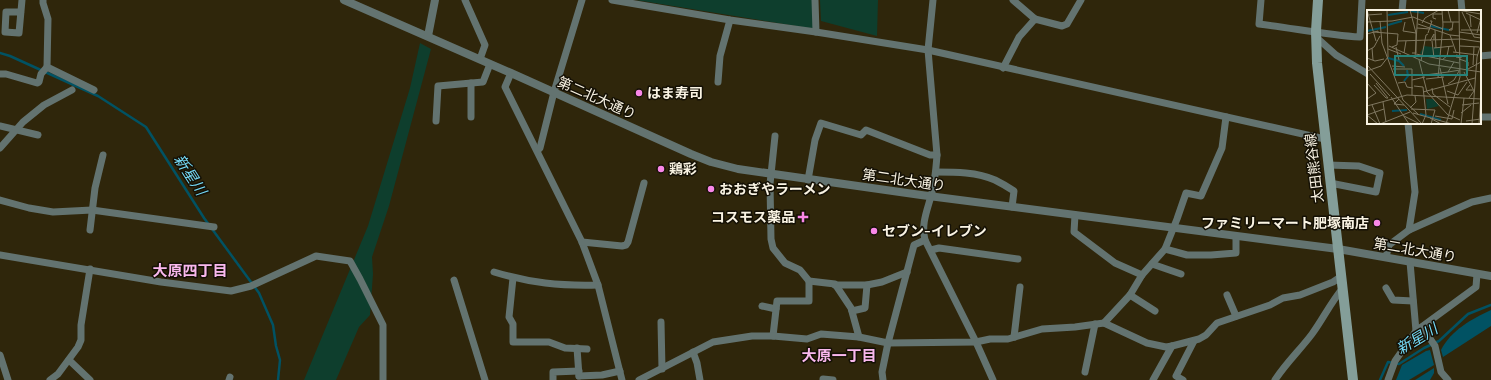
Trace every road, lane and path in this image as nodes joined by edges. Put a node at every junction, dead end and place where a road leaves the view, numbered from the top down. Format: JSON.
{"nodes":[{"id":1,"x":22,"y":0,"type":"edge"},
{"id":2,"x":44,"y":0,"type":"edge"},
{"id":3,"x":344,"y":0,"type":"edge"},
{"id":4,"x":435,"y":0,"type":"edge"},
{"id":5,"x":465,"y":0,"type":"edge"},
{"id":6,"x":582,"y":0,"type":"edge"},
{"id":7,"x":612,"y":0,"type":"edge"},
{"id":8,"x":815,"y":0,"type":"edge"},
{"id":9,"x":933,"y":0,"type":"edge"},
{"id":10,"x":1013,"y":0,"type":"edge"},
{"id":11,"x":1081,"y":0,"type":"edge"},
{"id":12,"x":1261,"y":0,"type":"edge"},
{"id":13,"x":1318,"y":0,"type":"edge"},
{"id":14,"x":1362,"y":0,"type":"edge"},
{"id":15,"x":1403,"y":0,"type":"edge"},
{"id":16,"x":1461,"y":0,"type":"edge"},
{"id":17,"x":1402,"y":10,"type":"edge"},
{"id":18,"x":1462,"y":10,"type":"edge"},
{"id":19,"x":21,"y":12,"type":"dead end"},
{"id":20,"x":1365,"y":14,"type":"edge"},
{"id":21,"x":1035,"y":19,"type":"junction"},
{"id":22,"x":730,"y":20,"type":"junction"},
{"id":23,"x":816,"y":32,"type":"junction"},
{"id":24,"x":1316,"y":34,"type":"junction"},
{"id":25,"x":428,"y":36,"type":"junction"},
{"id":26,"x":928,"y":50,"type":"junction"},
{"id":27,"x":1491,"y":55,"type":"edge"},
{"id":28,"x":1481,"y":56,"type":"edge"},
{"id":29,"x":480,"y":59,"type":"junction"},
{"id":30,"x":490,"y":64,"type":"junction"},
{"id":31,"x":46,"y":67,"type":"junction"},
{"id":32,"x":1003,"y":68,"type":"junction"},
{"id":33,"x":511,"y":73,"type":"junction"},
{"id":34,"x":1367,"y":73,"type":"edge"},
{"id":35,"x":0,"y":74,"type":"edge"},
{"id":36,"x":718,"y":82,"type":"dead end"},
{"id":37,"x":471,"y":84,"type":"junction"},
{"id":38,"x":72,"y":90,"type":"dead end"},
{"id":39,"x":94,"y":90,"type":"dead end"},
{"id":40,"x":554,"y":92,"type":"junction"},
{"id":41,"x":471,"y":117,"type":"dead end"},
{"id":42,"x":1226,"y":117,"type":"junction"},
{"id":43,"x":436,"y":121,"type":"dead end"},
{"id":44,"x":1408,"y":124,"type":"edge"},
{"id":45,"x":0,"y":126,"type":"edge"},
{"id":46,"x":16,"y":130,"type":"junction"},
{"id":47,"x":38,"y":135,"type":"dead end"},
{"id":48,"x":775,"y":136,"type":"dead end"},
{"id":49,"x":1325,"y":139,"type":"junction"},
{"id":50,"x":0,"y":148,"type":"edge"},
{"id":51,"x":538,"y":150,"type":"junction"},
{"id":52,"x":937,"y":155,"type":"junction"},
{"id":53,"x":103,"y":156,"type":"dead end"},
{"id":54,"x":1328,"y":166,"type":"junction"},
{"id":55,"x":936,"y":172,"type":"junction"},
{"id":56,"x":771,"y":174,"type":"junction"},
{"id":57,"x":808,"y":180,"type":"junction"},
{"id":58,"x":644,"y":183,"type":"dead end"},
{"id":59,"x":1330,"y":183,"type":"junction"},
{"id":60,"x":932,"y":196,"type":"junction"},
{"id":61,"x":1491,"y":198,"type":"edge"},
{"id":62,"x":0,"y":200,"type":"edge"},
{"id":63,"x":1012,"y":207,"type":"junction"},
{"id":64,"x":92,"y":210,"type":"junction"},
{"id":65,"x":1075,"y":215,"type":"junction"},
{"id":66,"x":211,"y":227,"type":"dead end"},
{"id":67,"x":1173,"y":228,"type":"junction"},
{"id":68,"x":90,"y":230,"type":"dead end"},
{"id":69,"x":1409,"y":230,"type":"junction"},
{"id":70,"x":1236,"y":236,"type":"junction"},
{"id":71,"x":925,"y":240,"type":"junction"},
{"id":72,"x":582,"y":242,"type":"junction"},
{"id":73,"x":1165,"y":249,"type":"junction"},
{"id":74,"x":1338,"y":249,"type":"junction"},
{"id":75,"x":931,"y":250,"type":"junction"},
{"id":76,"x":0,"y":255,"type":"edge"},
{"id":77,"x":1386,"y":257,"type":"junction"},
{"id":78,"x":1018,"y":259,"type":"dead end"},
{"id":79,"x":1410,"y":262,"type":"junction"},
{"id":80,"x":1152,"y":264,"type":"junction"},
{"id":81,"x":90,"y":269,"type":"junction"},
{"id":82,"x":494,"y":272,"type":"dead end"},
{"id":83,"x":907,"y":272,"type":"junction"},
{"id":84,"x":1181,"y":274,"type":"dead end"},
{"id":85,"x":1477,"y":274,"type":"junction"},
{"id":86,"x":1142,"y":275,"type":"junction"},
{"id":87,"x":1342,"y":276,"type":"junction"},
{"id":88,"x":1491,"y":276,"type":"edge"},
{"id":89,"x":513,"y":278,"type":"junction"},
{"id":90,"x":454,"y":280,"type":"dead end"},
{"id":91,"x":809,"y":281,"type":"junction"},
{"id":92,"x":598,"y":285,"type":"junction"},
{"id":93,"x":835,"y":285,"type":"junction"},
{"id":94,"x":867,"y":285,"type":"junction"},
{"id":95,"x":1020,"y":287,"type":"dead end"},
{"id":96,"x":1343,"y":288,"type":"junction"},
{"id":97,"x":1386,"y":288,"type":"dead end"},
{"id":98,"x":1130,"y":295,"type":"junction"},
{"id":99,"x":1227,"y":295,"type":"dead end"},
{"id":100,"x":1413,"y":301,"type":"junction"},
{"id":101,"x":762,"y":306,"type":"dead end"},
{"id":102,"x":776,"y":309,"type":"junction"},
{"id":103,"x":852,"y":311,"type":"junction"},
{"id":104,"x":1155,"y":311,"type":"dead end"},
{"id":105,"x":1236,"y":316,"type":"junction"},
{"id":106,"x":661,"y":322,"type":"dead end"},
{"id":107,"x":1104,"y":322,"type":"junction"},
{"id":108,"x":1095,"y":324,"type":"junction"},
{"id":109,"x":1419,"y":329,"type":"junction"},
{"id":110,"x":773,"y":336,"type":"junction"},
{"id":111,"x":859,"y":337,"type":"junction"},
{"id":112,"x":1014,"y":337,"type":"junction"},
{"id":113,"x":1194,"y":341,"type":"junction"},
{"id":114,"x":976,"y":342,"type":"junction"},
{"id":115,"x":888,"y":343,"type":"junction"},
{"id":116,"x":1172,"y":346,"type":"junction"},
{"id":117,"x":577,"y":348,"type":"junction"},
{"id":118,"x":586,"y":349,"type":"dead end"},
{"id":119,"x":693,"y":352,"type":"junction"},
{"id":120,"x":0,"y":355,"type":"edge"},
{"id":121,"x":69,"y":360,"type":"junction"},
{"id":122,"x":662,"y":369,"type":"junction"},
{"id":123,"x":620,"y":371,"type":"junction"},
{"id":124,"x":1085,"y":372,"type":"dead end"},
{"id":125,"x":654,"y":373,"type":"junction"},
{"id":126,"x":579,"y":376,"type":"edge"},
{"id":127,"x":8,"y":380,"type":"edge"},
{"id":128,"x":50,"y":380,"type":"edge"},
{"id":129,"x":90,"y":380,"type":"edge"},
{"id":130,"x":383,"y":380,"type":"edge"},
{"id":131,"x":485,"y":380,"type":"edge"},
{"id":132,"x":553,"y":380,"type":"edge"},
{"id":133,"x":622,"y":380,"type":"edge"},
{"id":134,"x":639,"y":380,"type":"edge"},
{"id":135,"x":656,"y":380,"type":"edge"},
{"id":136,"x":700,"y":380,"type":"edge"},
{"id":137,"x":823,"y":380,"type":"edge"},
{"id":138,"x":833,"y":380,"type":"edge"},
{"id":139,"x":883,"y":380,"type":"edge"},
{"id":140,"x":993,"y":380,"type":"edge"},
{"id":141,"x":1154,"y":380,"type":"edge"},
{"id":142,"x":1183,"y":380,"type":"edge"},
{"id":143,"x":1275,"y":380,"type":"edge"},
{"id":144,"x":1353,"y":380,"type":"edge"},
{"id":145,"x":1388,"y":380,"type":"edge"},
{"id":146,"x":1448,"y":380,"type":"edge"}],
"edges":[{"from":1,"to":19,"type":"street"},
{"from":2,"to":31,"type":"street"},
{"from":3,"to":25,"type":"street","name":"第二北大通り"},
{"from":4,"to":25,"type":"street"},
{"from":5,"to":29,"type":"street"},
{"from":6,"to":40,"type":"street"},
{"from":7,"to":22,"type":"street"},
{"from":8,"to":23,"type":"street"},
{"from":9,"to":26,"type":"street"},
{"from":10,"to":21,"type":"street"},
{"from":11,"to":21,"type":"street"},
{"from":12,"to":24,"type":"street"},
{"from":13,"to":24,"type":"main road","name":"太田熊谷線"},
{"from":14,"to":20,"type":"street"},
{"from":15,"to":17,"type":"street"},
{"from":16,"to":18,"type":"street"},
{"from":20,"to":24,"type":"street"},
{"from":21,"to":32,"type":"street"},
{"from":22,"to":23,"type":"street"},
{"from":22,"to":36,"type":"street"},
{"from":23,"to":26,"type":"street"},
{"from":24,"to":34,"type":"street"},
{"from":24,"to":49,"type":"main road","name":"太田熊谷線"},
{"from":25,"to":29,"type":"street","name":"第二北大通り"},
{"from":26,"to":32,"type":"street"},
{"from":26,"to":52,"type":"street"},
{"from":27,"to":28,"type":"street"},
{"from":29,"to":30,"type":"street","name":"第二北大通り"},
{"from":30,"to":33,"type":"street","name":"第二北大通り"},
{"from":30,"to":37,"type":"street"},
{"from":31,"to":35,"type":"street"},
{"from":31,"to":39,"type":"street"},
{"from":32,"to":42,"type":"street"},
{"from":33,"to":40,"type":"street","name":"第二北大通り"},
{"from":33,"to":51,"type":"street"},
{"from":37,"to":41,"type":"street"},
{"from":37,"to":43,"type":"street"},
{"from":38,"to":46,"type":"street"},
{"from":40,"to":51,"type":"street"},
{"from":40,"to":56,"type":"street","name":"第二北大通り"},
{"from":42,"to":49,"type":"street"},
{"from":42,"to":67,"type":"street"},
{"from":44,"to":69,"type":"street"},
{"from":45,"to":46,"type":"street"},
{"from":46,"to":47,"type":"street"},
{"from":46,"to":50,"type":"street"},
{"from":48,"to":56,"type":"street"},
{"from":49,"to":54,"type":"main road","name":"太田熊谷線"},
{"from":51,"to":72,"type":"street"},
{"from":52,"to":55,"type":"street"},
{"from":52,"to":57,"type":"street"},
{"from":53,"to":64,"type":"street"},
{"from":54,"to":59,"type":"main road","name":"太田熊谷線"},
{"from":54,"to":59,"type":"street"},
{"from":55,"to":60,"type":"street"},
{"from":55,"to":63,"type":"street"},
{"from":56,"to":57,"type":"street","name":"第二北大通り"},
{"from":56,"to":91,"type":"street"},
{"from":57,"to":60,"type":"street","name":"第二北大通り"},
{"from":58,"to":72,"type":"street"},
{"from":59,"to":74,"type":"main road","name":"太田熊谷線"},
{"from":60,"to":63,"type":"street","name":"第二北大通り"},
{"from":60,"to":71,"type":"street"},
{"from":61,"to":69,"type":"street"},
{"from":62,"to":64,"type":"street"},
{"from":63,"to":65,"type":"street","name":"第二北大通り"},
{"from":64,"to":66,"type":"street"},
{"from":64,"to":68,"type":"street"},
{"from":65,"to":67,"type":"street","name":"第二北大通り"},
{"from":65,"to":86,"type":"street"},
{"from":67,"to":70,"type":"street","name":"第二北大通り"},
{"from":67,"to":73,"type":"street"},
{"from":69,"to":77,"type":"street"},
{"from":70,"to":73,"type":"street"},
{"from":70,"to":74,"type":"street","name":"第二北大通り"},
{"from":71,"to":75,"type":"street"},
{"from":71,"to":83,"type":"street"},
{"from":72,"to":92,"type":"street"},
{"from":73,"to":80,"type":"street"},
{"from":74,"to":77,"type":"street","name":"第二北大通り"},
{"from":74,"to":87,"type":"main road","name":"太田熊谷線"},
{"from":75,"to":78,"type":"street"},
{"from":75,"to":114,"type":"street"},
{"from":76,"to":81,"type":"street"},
{"from":77,"to":79,"type":"street","name":"第二北大通り"},
{"from":79,"to":85,"type":"street","name":"第二北大通り"},
{"from":79,"to":100,"type":"street"},
{"from":80,"to":84,"type":"street"},
{"from":80,"to":86,"type":"street"},
{"from":81,"to":121,"type":"street"},
{"from":81,"to":130,"type":"street"},
{"from":82,"to":89,"type":"street"},
{"from":83,"to":94,"type":"street"},
{"from":83,"to":115,"type":"street"},
{"from":85,"to":88,"type":"street","name":"第二北大通り"},
{"from":85,"to":109,"type":"street"},
{"from":86,"to":98,"type":"street"},
{"from":87,"to":96,"type":"main road","name":"太田熊谷線"},
{"from":87,"to":105,"type":"street"},
{"from":89,"to":92,"type":"street"},
{"from":89,"to":117,"type":"street"},
{"from":90,"to":131,"type":"street"},
{"from":91,"to":93,"type":"street"},
{"from":91,"to":102,"type":"street"},
{"from":92,"to":123,"type":"street"},
{"from":93,"to":94,"type":"street"},
{"from":93,"to":103,"type":"street"},
{"from":94,"to":103,"type":"street"},
{"from":95,"to":112,"type":"street"},
{"from":96,"to":143,"type":"street"},
{"from":96,"to":144,"type":"main road","name":"太田熊谷線"},
{"from":97,"to":100,"type":"street"},
{"from":98,"to":104,"type":"street"},
{"from":98,"to":107,"type":"street"},
{"from":99,"to":105,"type":"street"},
{"from":100,"to":109,"type":"street"},
{"from":101,"to":102,"type":"street"},
{"from":102,"to":110,"type":"street"},
{"from":103,"to":111,"type":"street"},
{"from":105,"to":113,"type":"street"},
{"from":106,"to":122,"type":"street"},
{"from":107,"to":108,"type":"street"},
{"from":107,"to":116,"type":"street"},
{"from":108,"to":112,"type":"street"},
{"from":108,"to":124,"type":"street"},
{"from":109,"to":145,"type":"street"},
{"from":109,"to":146,"type":"street"},
{"from":110,"to":111,"type":"street"},
{"from":110,"to":119,"type":"street"},
{"from":111,"to":115,"type":"street"},
{"from":112,"to":114,"type":"street"},
{"from":113,"to":116,"type":"street"},
{"from":113,"to":142,"type":"street"},
{"from":114,"to":115,"type":"street"},
{"from":114,"to":140,"type":"street"},
{"from":115,"to":139,"type":"street"},
{"from":116,"to":141,"type":"street"},
{"from":117,"to":118,"type":"street"},
{"from":117,"to":126,"type":"street"},
{"from":119,"to":122,"type":"street"},
{"from":119,"to":136,"type":"street"},
{"from":120,"to":127,"type":"street"},
{"from":121,"to":128,"type":"street"},
{"from":121,"to":129,"type":"street"},
{"from":122,"to":125,"type":"street"},
{"from":123,"to":126,"type":"street"},
{"from":123,"to":133,"type":"street"},
{"from":125,"to":134,"type":"street"},
{"from":125,"to":135,"type":"street"},
{"from":126,"to":132,"type":"street"},
{"from":137,"to":138,"type":"street"}]}
